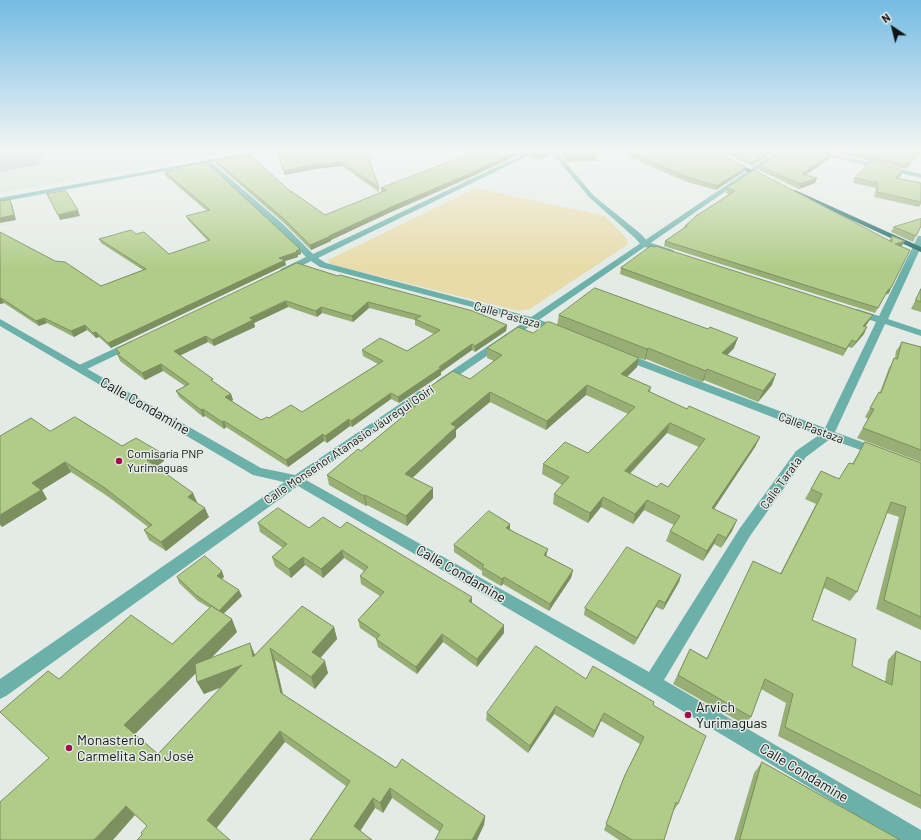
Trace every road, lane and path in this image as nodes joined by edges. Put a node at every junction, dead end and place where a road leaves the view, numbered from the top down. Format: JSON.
{"nodes":[{"id":1,"x":54,"y":190,"type":"edge"},
{"id":2,"x":240,"y":190,"type":"edge"},
{"id":3,"x":453,"y":190,"type":"edge"},
{"id":4,"x":586,"y":190,"type":"edge"},
{"id":5,"x":724,"y":190,"type":"edge"},
{"id":6,"x":791,"y":190,"type":"edge"},
{"id":7,"x":0,"y":200,"type":"edge"},
{"id":8,"x":645,"y":244,"type":"junction"},
{"id":9,"x":920,"y":246,"type":"edge"},
{"id":10,"x":682,"y":256,"type":"edge"},
{"id":11,"x":312,"y":258,"type":"junction"},
{"id":12,"x":276,"y":275,"type":"edge"},
{"id":13,"x":845,"y":308,"type":"edge"},
{"id":14,"x":532,"y":320,"type":"junction"},
{"id":15,"x":882,"y":320,"type":"junction"},
{"id":16,"x":0,"y":322,"type":"edge"},
{"id":17,"x":921,"y":333,"type":"edge"},
{"id":18,"x":569,"y":335,"type":"edge"},
{"id":19,"x":139,"y":340,"type":"edge"},
{"id":20,"x":613,"y":352,"type":"edge"},
{"id":21,"x":81,"y":368,"type":"junction"},
{"id":22,"x":828,"y":434,"type":"junction"},
{"id":23,"x":888,"y":456,"type":"edge"},
{"id":24,"x":297,"y":480,"type":"junction"},
{"id":25,"x":652,"y":683,"type":"junction"},
{"id":26,"x":0,"y":690,"type":"edge"},
{"id":27,"x":917,"y":840,"type":"edge"}],
"edges":[{"from":1,"to":7,"type":"street"},
{"from":2,"to":11,"type":"street","name":"Calle Pastaza"},
{"from":3,"to":11,"type":"street"},
{"from":4,"to":8,"type":"street"},
{"from":5,"to":8,"type":"street","name":"Calle Monseñor Atanasio Jáuregui Goiri"},
{"from":6,"to":9,"type":"highway"},
{"from":8,"to":10,"type":"street"},
{"from":8,"to":14,"type":"street","name":"Calle Monseñor Atanasio Jáuregui Goiri"},
{"from":9,"to":15,"type":"street","name":"Calle Tarata"},
{"from":11,"to":12,"type":"street"},
{"from":11,"to":14,"type":"street","name":"Calle Pastaza"},
{"from":13,"to":15,"type":"street"},
{"from":14,"to":18,"type":"street","name":"Calle Pastaza"},
{"from":14,"to":24,"type":"street","name":"Calle Monseñor Atanasio Jáuregui Goiri"},
{"from":15,"to":17,"type":"street"},
{"from":15,"to":22,"type":"street","name":"Calle Tarata"},
{"from":16,"to":21,"type":"street","name":"Calle Condamine"},
{"from":19,"to":21,"type":"street"},
{"from":20,"to":22,"type":"street","name":"Calle Pastaza"},
{"from":21,"to":24,"type":"street","name":"Calle Condamine"},
{"from":22,"to":23,"type":"street","name":"Calle Pastaza"},
{"from":22,"to":25,"type":"street","name":"Calle Tarata"},
{"from":24,"to":25,"type":"street","name":"Calle Condamine"},
{"from":24,"to":26,"type":"street","name":"Calle Monseñor Atanasio Jáuregui Goiri"},
{"from":25,"to":27,"type":"street","name":"Calle Condamine"}]}
